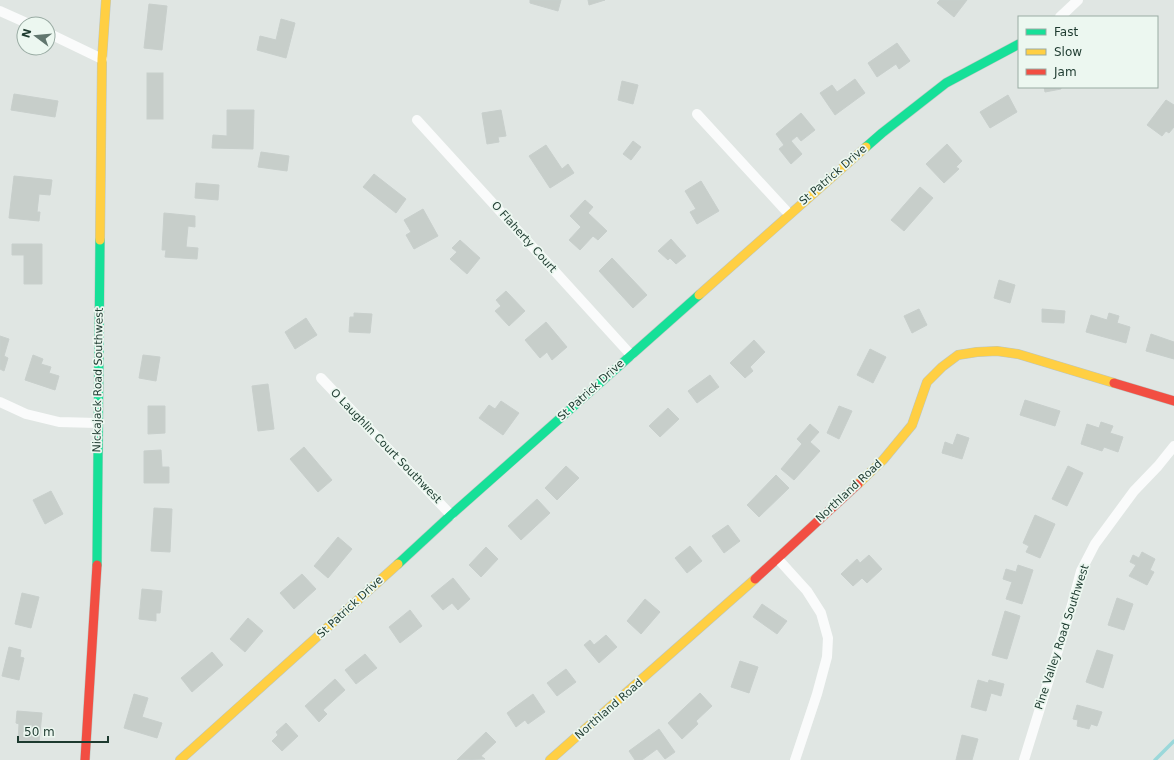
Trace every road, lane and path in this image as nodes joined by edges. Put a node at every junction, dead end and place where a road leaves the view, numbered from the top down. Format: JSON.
{"nodes":[{"id":1,"x":106,"y":0,"type":"edge"},
{"id":2,"x":1078,"y":0,"type":"edge"},
{"id":3,"x":0,"y":11,"type":"edge"},
{"id":4,"x":1061,"y":16,"type":"edge"},
{"id":5,"x":16,"y":18,"type":"edge"},
{"id":6,"x":56,"y":37,"type":"edge"},
{"id":7,"x":1018,"y":45,"type":"edge"},
{"id":8,"x":102,"y":59,"type":"junction"},
{"id":9,"x":697,"y":114,"type":"dead end"},
{"id":10,"x":417,"y":120,"type":"dead end"},
{"id":11,"x":789,"y":214,"type":"junction"},
{"id":12,"x":631,"y":354,"type":"junction"},
{"id":13,"x":321,"y":378,"type":"dead end"},
{"id":14,"x":1174,"y":401,"type":"edge"},
{"id":15,"x":0,"y":402,"type":"edge"},
{"id":16,"x":97,"y":424,"type":"junction"},
{"id":17,"x":1174,"y":446,"type":"edge"},
{"id":18,"x":451,"y":515,"type":"junction"},
{"id":19,"x":778,"y":559,"type":"junction"},
{"id":20,"x":85,"y":760,"type":"edge"},
{"id":21,"x":180,"y":760,"type":"edge"},
{"id":22,"x":550,"y":760,"type":"edge"},
{"id":23,"x":795,"y":760,"type":"edge"},
{"id":24,"x":1024,"y":760,"type":"edge"}],
"edges":[{"from":1,"to":8,"type":"street","name":"Nickajack Road Southwest"},
{"from":2,"to":4,"type":"street"},
{"from":3,"to":5,"type":"street"},
{"from":6,"to":8,"type":"street"},
{"from":7,"to":11,"type":"street","name":"St Patrick Drive"},
{"from":8,"to":16,"type":"street","name":"Nickajack Road Southwest"},
{"from":9,"to":11,"type":"street"},
{"from":10,"to":12,"type":"street","name":"O Flaherty Court"},
{"from":11,"to":12,"type":"street","name":"St Patrick Drive"},
{"from":12,"to":18,"type":"street","name":"St Patrick Drive"},
{"from":13,"to":18,"type":"street","name":"O Laughlin Court Southwest"},
{"from":14,"to":19,"type":"street","name":"Northland Road"},
{"from":15,"to":16,"type":"street"},
{"from":16,"to":20,"type":"street","name":"Nickajack Road Southwest"},
{"from":17,"to":24,"type":"street","name":"Pine Valley Road Southwest"},
{"from":18,"to":21,"type":"street","name":"St Patrick Drive"},
{"from":19,"to":22,"type":"street","name":"Northland Road"},
{"from":19,"to":23,"type":"street"}]}
